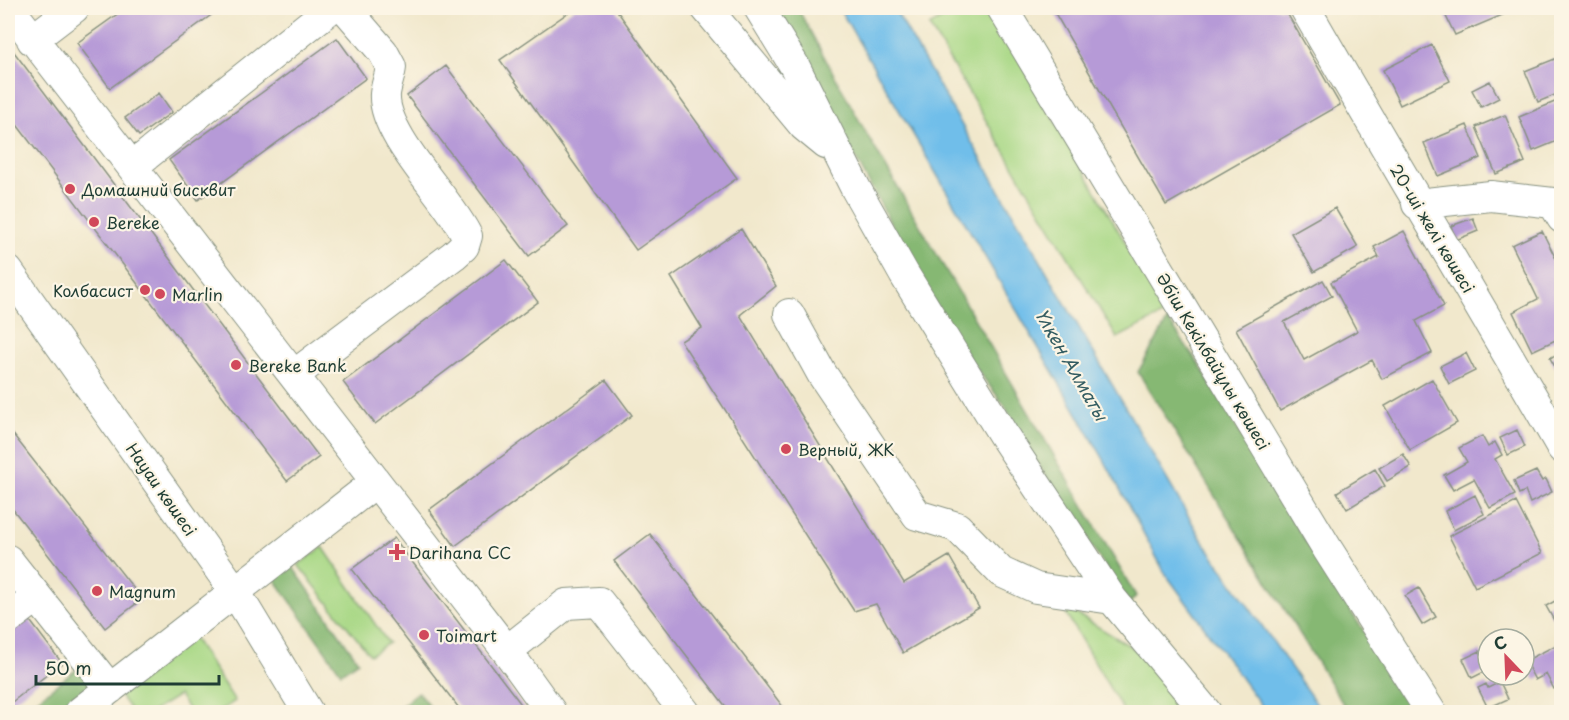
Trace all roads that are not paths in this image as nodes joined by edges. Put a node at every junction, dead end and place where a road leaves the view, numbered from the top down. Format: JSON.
{"nodes":[{"id":1,"x":9,"y":8,"type":"edge"},
{"id":2,"x":74,"y":8,"type":"edge"},
{"id":3,"x":331,"y":8,"type":"edge"},
{"id":4,"x":345,"y":8,"type":"edge"},
{"id":5,"x":706,"y":8,"type":"edge"},
{"id":6,"x":759,"y":8,"type":"edge"},
{"id":7,"x":1002,"y":8,"type":"edge"},
{"id":8,"x":1305,"y":8,"type":"edge"},
{"id":9,"x":32,"y":40,"type":"junction"},
{"id":10,"x":838,"y":153,"type":"junction"},
{"id":11,"x":132,"y":166,"type":"junction"},
{"id":12,"x":1417,"y":204,"type":"junction"},
{"id":13,"x":1562,"y":218,"type":"edge"},
{"id":14,"x":8,"y":271,"type":"edge"},
{"id":15,"x":789,"y":314,"type":"dead end"},
{"id":16,"x":294,"y":375,"type":"junction"},
{"id":17,"x":1562,"y":448,"type":"edge"},
{"id":18,"x":376,"y":482,"type":"junction"},
{"id":19,"x":8,"y":560,"type":"edge"},
{"id":20,"x":236,"y":593,"type":"junction"},
{"id":21,"x":37,"y":597,"type":"junction"},
{"id":22,"x":1112,"y":599,"type":"junction"},
{"id":23,"x":8,"y":619,"type":"edge"},
{"id":24,"x":507,"y":651,"type":"junction"},
{"id":25,"x":110,"y":689,"type":"junction"},
{"id":26,"x":80,"y":712,"type":"edge"},
{"id":27,"x":308,"y":712,"type":"edge"},
{"id":28,"x":551,"y":712,"type":"edge"},
{"id":29,"x":685,"y":712,"type":"edge"},
{"id":30,"x":1206,"y":712,"type":"edge"},
{"id":31,"x":1431,"y":712,"type":"edge"}],
"edges":[{"from":1,"to":9,"type":"street"},
{"from":2,"to":9,"type":"street"},
{"from":3,"to":11,"type":"street"},
{"from":4,"to":16,"type":"street"},
{"from":5,"to":10,"type":"street"},
{"from":6,"to":10,"type":"street"},
{"from":7,"to":31,"type":"street","name":"Әбіш Кекілбайұлы көшесі"},
{"from":8,"to":12,"type":"street","name":"20-ші желі көшесі"},
{"from":9,"to":11,"type":"street"},
{"from":10,"to":22,"type":"street"},
{"from":11,"to":16,"type":"street"},
{"from":12,"to":13,"type":"street"},
{"from":12,"to":17,"type":"street","name":"20-ші желі көшесі"},
{"from":14,"to":20,"type":"street","name":"Науаи көшесі"},
{"from":15,"to":22,"type":"street"},
{"from":16,"to":18,"type":"street"},
{"from":18,"to":20,"type":"street"},
{"from":18,"to":24,"type":"street"},
{"from":19,"to":21,"type":"street"},
{"from":20,"to":25,"type":"street"},
{"from":20,"to":27,"type":"street","name":"Науаи көшесі"},
{"from":21,"to":23,"type":"street"},
{"from":21,"to":25,"type":"street"},
{"from":22,"to":30,"type":"street"},
{"from":24,"to":28,"type":"street"},
{"from":24,"to":29,"type":"street"},
{"from":25,"to":26,"type":"street"}]}
